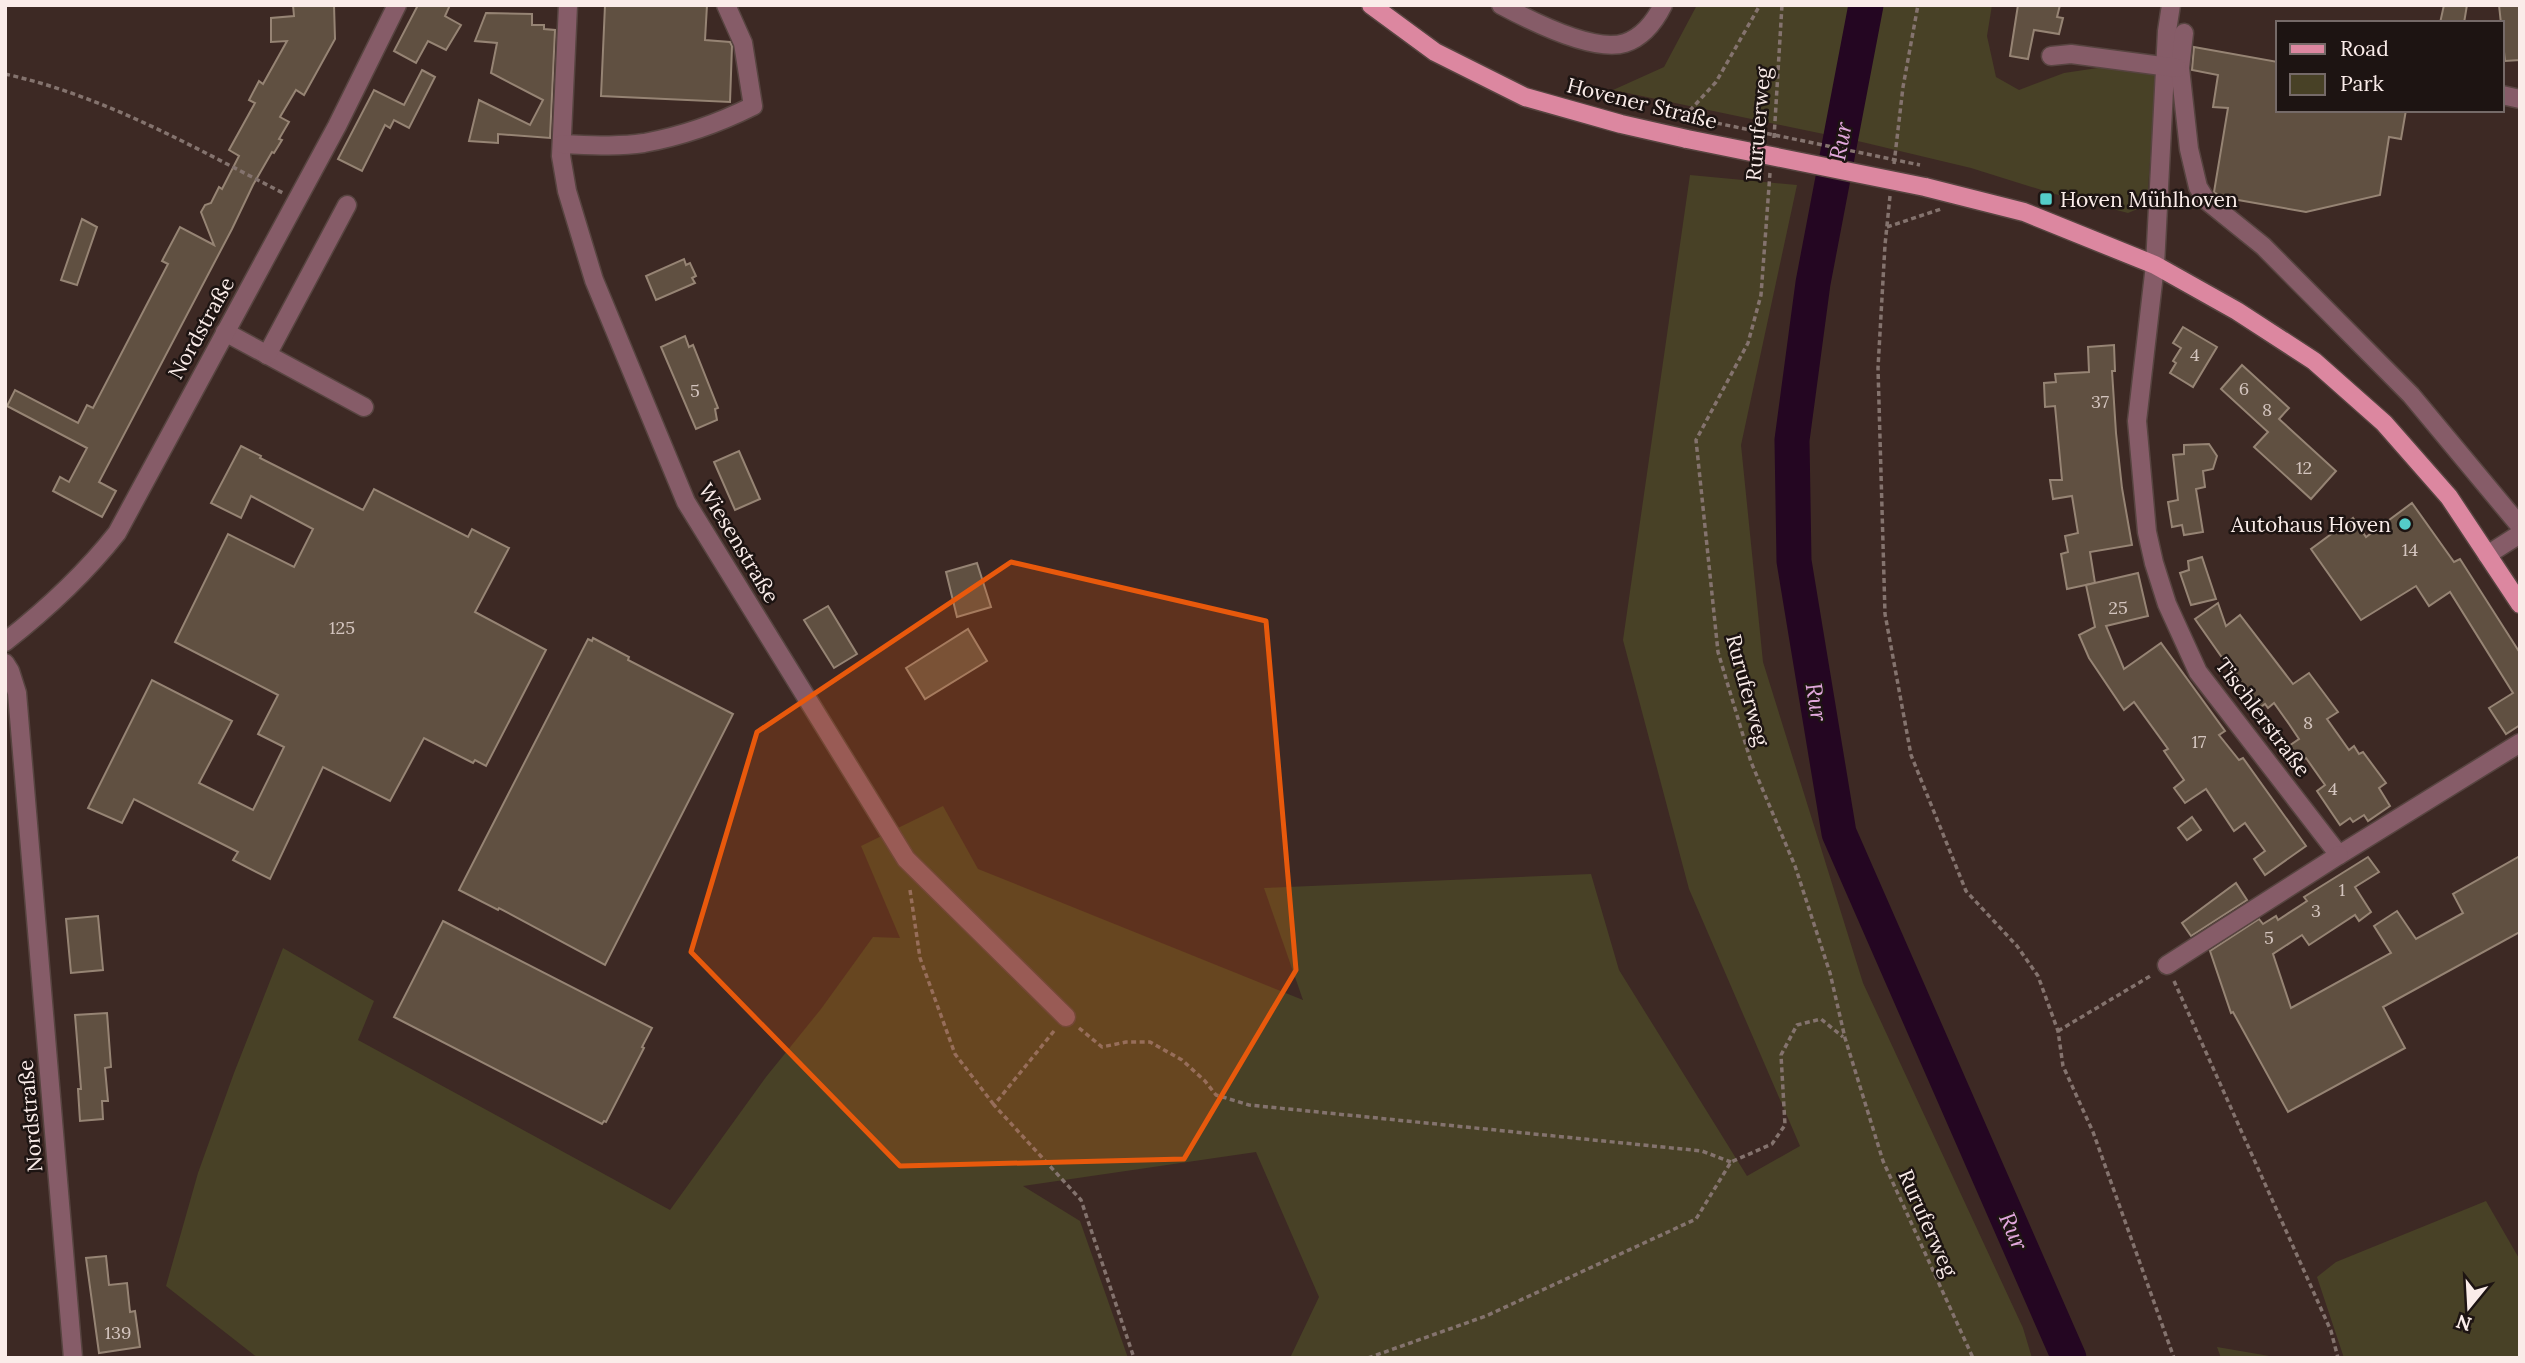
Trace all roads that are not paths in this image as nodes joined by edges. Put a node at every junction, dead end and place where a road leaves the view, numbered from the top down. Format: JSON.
{"nodes":[{"id":1,"x":397,"y":5,"type":"edge"},
{"id":2,"x":569,"y":5,"type":"edge"},
{"id":3,"x":726,"y":5,"type":"edge"},
{"id":4,"x":1371,"y":5,"type":"edge"},
{"id":5,"x":1500,"y":5,"type":"edge"},
{"id":6,"x":1664,"y":5,"type":"edge"},
{"id":7,"x":2171,"y":5,"type":"edge"},
{"id":8,"x":2184,"y":33,"type":"dead end"},
{"id":9,"x":2051,"y":55,"type":"dead end"},
{"id":10,"x":2173,"y":68,"type":"junction"},
{"id":11,"x":562,"y":144,"type":"junction"},
{"id":12,"x":347,"y":205,"type":"dead end"},
{"id":13,"x":2155,"y":265,"type":"junction"},
{"id":14,"x":225,"y":332,"type":"junction"},
{"id":15,"x":267,"y":355,"type":"junction"},
{"id":16,"x":364,"y":407,"type":"dead end"},
{"id":17,"x":2520,"y":526,"type":"edge"},
{"id":18,"x":2520,"y":534,"type":"edge"},
{"id":19,"x":2487,"y":555,"type":"junction"},
{"id":20,"x":2520,"y":604,"type":"edge"},
{"id":21,"x":5,"y":642,"type":"edge"},
{"id":22,"x":5,"y":663,"type":"edge"},
{"id":23,"x":2520,"y":743,"type":"edge"},
{"id":24,"x":2339,"y":855,"type":"junction"},
{"id":25,"x":2167,"y":965,"type":"road end"},
{"id":26,"x":1066,"y":1017,"type":"road end"},
{"id":27,"x":73,"y":1358,"type":"edge"}],
"edges":[{"from":1,"to":14,"type":"street","name":"Nordstraße"},
{"from":2,"to":11,"type":"street","name":"Wiesenstraße"},
{"from":3,"to":11,"type":"street"},
{"from":4,"to":13,"type":"main road","name":"Hovener Straße","bridge":true},
{"from":5,"to":6,"type":"street"},
{"from":7,"to":10,"type":"street"},
{"from":8,"to":10,"type":"street"},
{"from":9,"to":10,"type":"street"},
{"from":10,"to":13,"type":"street","name":"Tischlerstraße"},
{"from":10,"to":17,"type":"street"},
{"from":11,"to":26,"type":"street","name":"Wiesenstraße"},
{"from":12,"to":15,"type":"street"},
{"from":13,"to":19,"type":"main road","name":"Hovener Straße"},
{"from":13,"to":24,"type":"street","name":"Tischlerstraße"},
{"from":14,"to":15,"type":"street"},
{"from":14,"to":21,"type":"street","name":"Nordstraße"},
{"from":15,"to":16,"type":"street"},
{"from":18,"to":19,"type":"street"},
{"from":19,"to":20,"type":"main road","name":"Hovener Straße"},
{"from":22,"to":27,"type":"street","name":"Nordstraße"},
{"from":23,"to":24,"type":"street"},
{"from":24,"to":25,"type":"street"}]}
